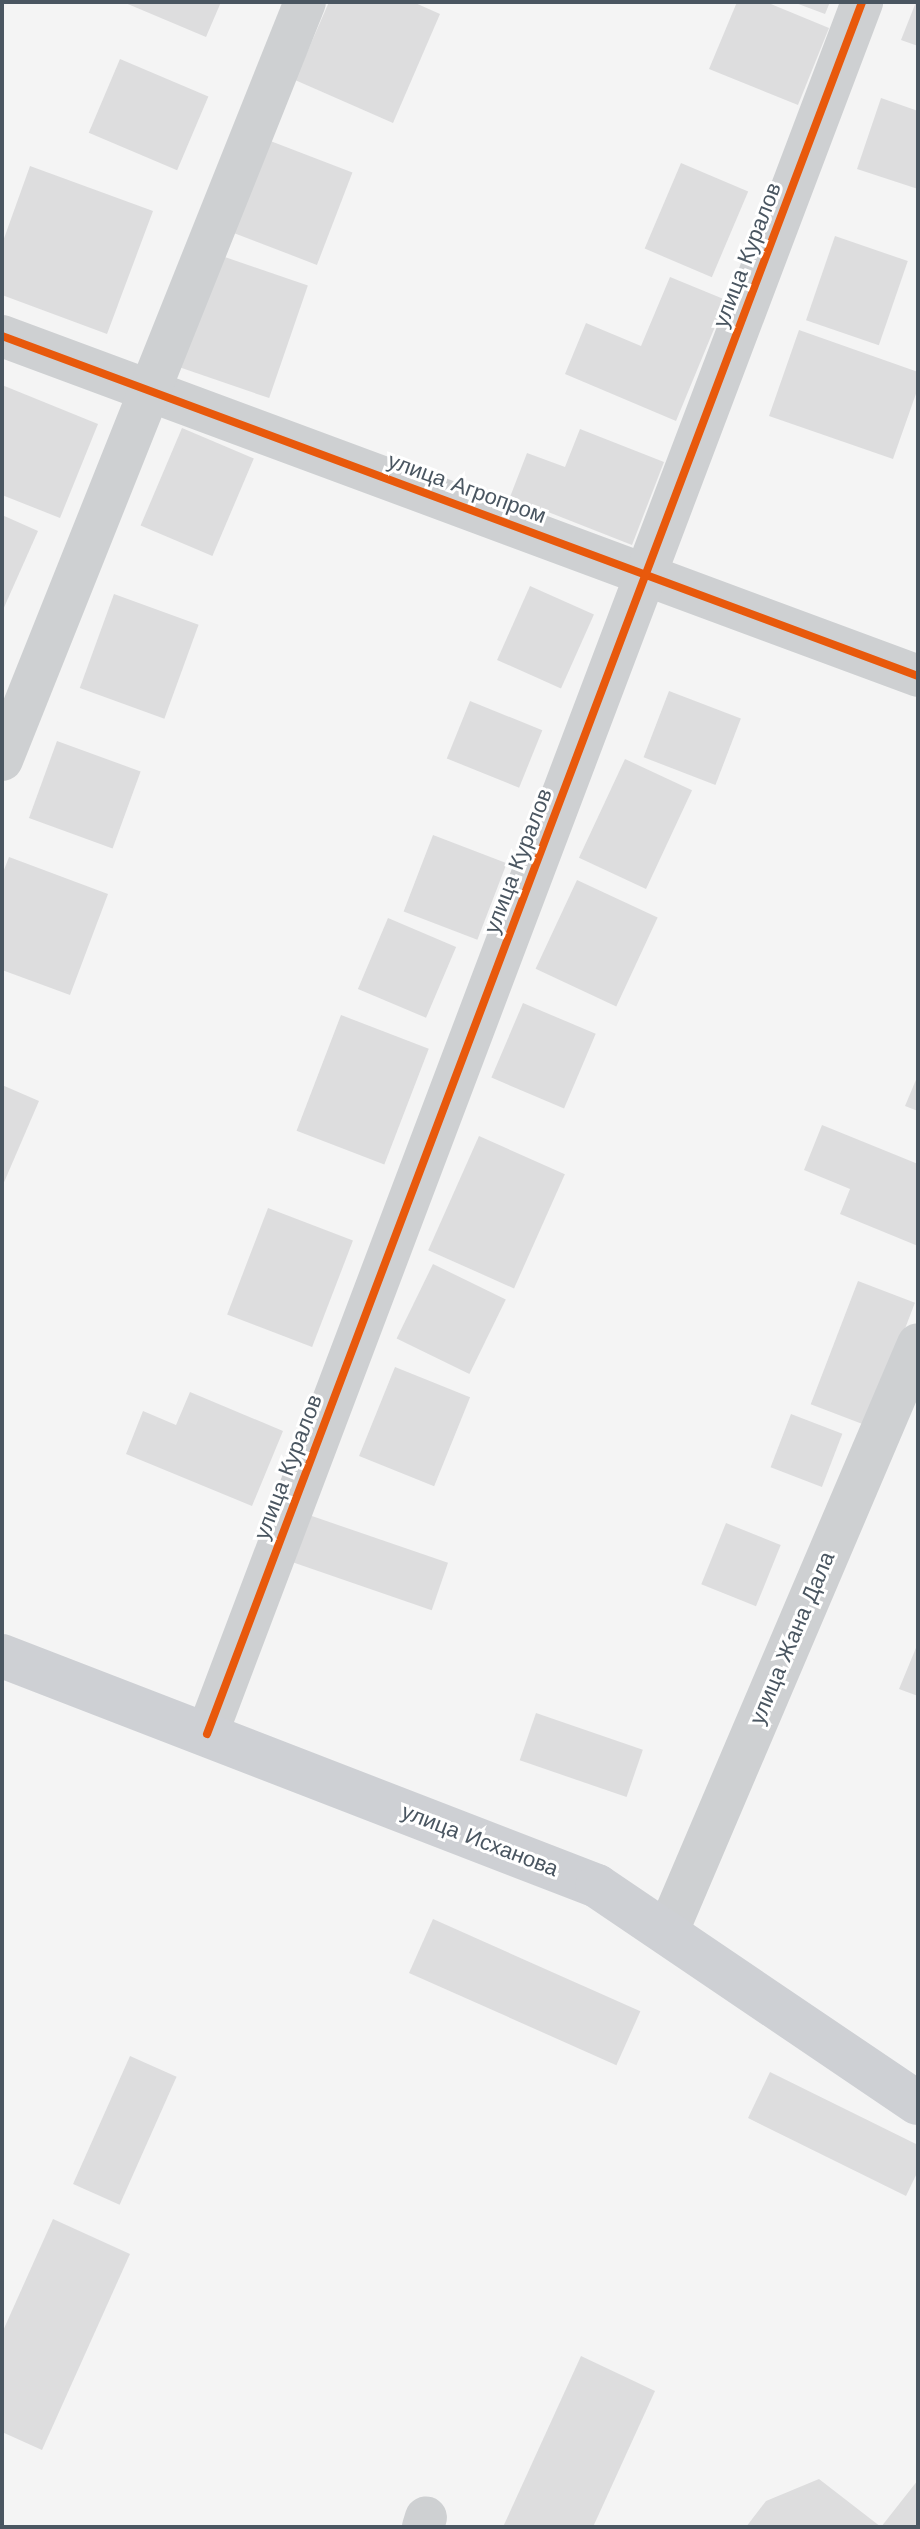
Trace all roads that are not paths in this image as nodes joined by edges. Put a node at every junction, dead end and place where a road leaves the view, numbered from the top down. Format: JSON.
{"nodes":[{"id":1,"x":305,"y":2,"type":"edge"},
{"id":2,"x":862,"y":2,"type":"edge"},
{"id":3,"x":2,"y":336,"type":"edge"},
{"id":4,"x":150,"y":390,"type":"junction"},
{"id":5,"x":646,"y":573,"type":"junction"},
{"id":6,"x":918,"y":676,"type":"edge"},
{"id":7,"x":2,"y":760,"type":"edge"},
{"id":8,"x":918,"y":1344,"type":"edge"},
{"id":9,"x":2,"y":1656,"type":"edge"},
{"id":10,"x":207,"y":1734,"type":"junction"},
{"id":11,"x":667,"y":1933,"type":"junction"},
{"id":12,"x":918,"y":2103,"type":"edge"}],
"edges":[{"from":1,"to":4,"type":"street"},
{"from":2,"to":5,"type":"street","name":"улица Куралов"},
{"from":3,"to":4,"type":"street","name":"улица Агропром"},
{"from":4,"to":5,"type":"street","name":"улица Агропром"},
{"from":4,"to":7,"type":"street"},
{"from":5,"to":6,"type":"street","name":"улица Агропром"},
{"from":5,"to":10,"type":"street","name":"улица Куралов"},
{"from":8,"to":11,"type":"street","name":"улица Жана Дала"},
{"from":9,"to":10,"type":"main road","name":"улица Исханова"},
{"from":10,"to":11,"type":"main road","name":"улица Исханова"},
{"from":11,"to":12,"type":"main road","name":"улица Исханова"}]}
